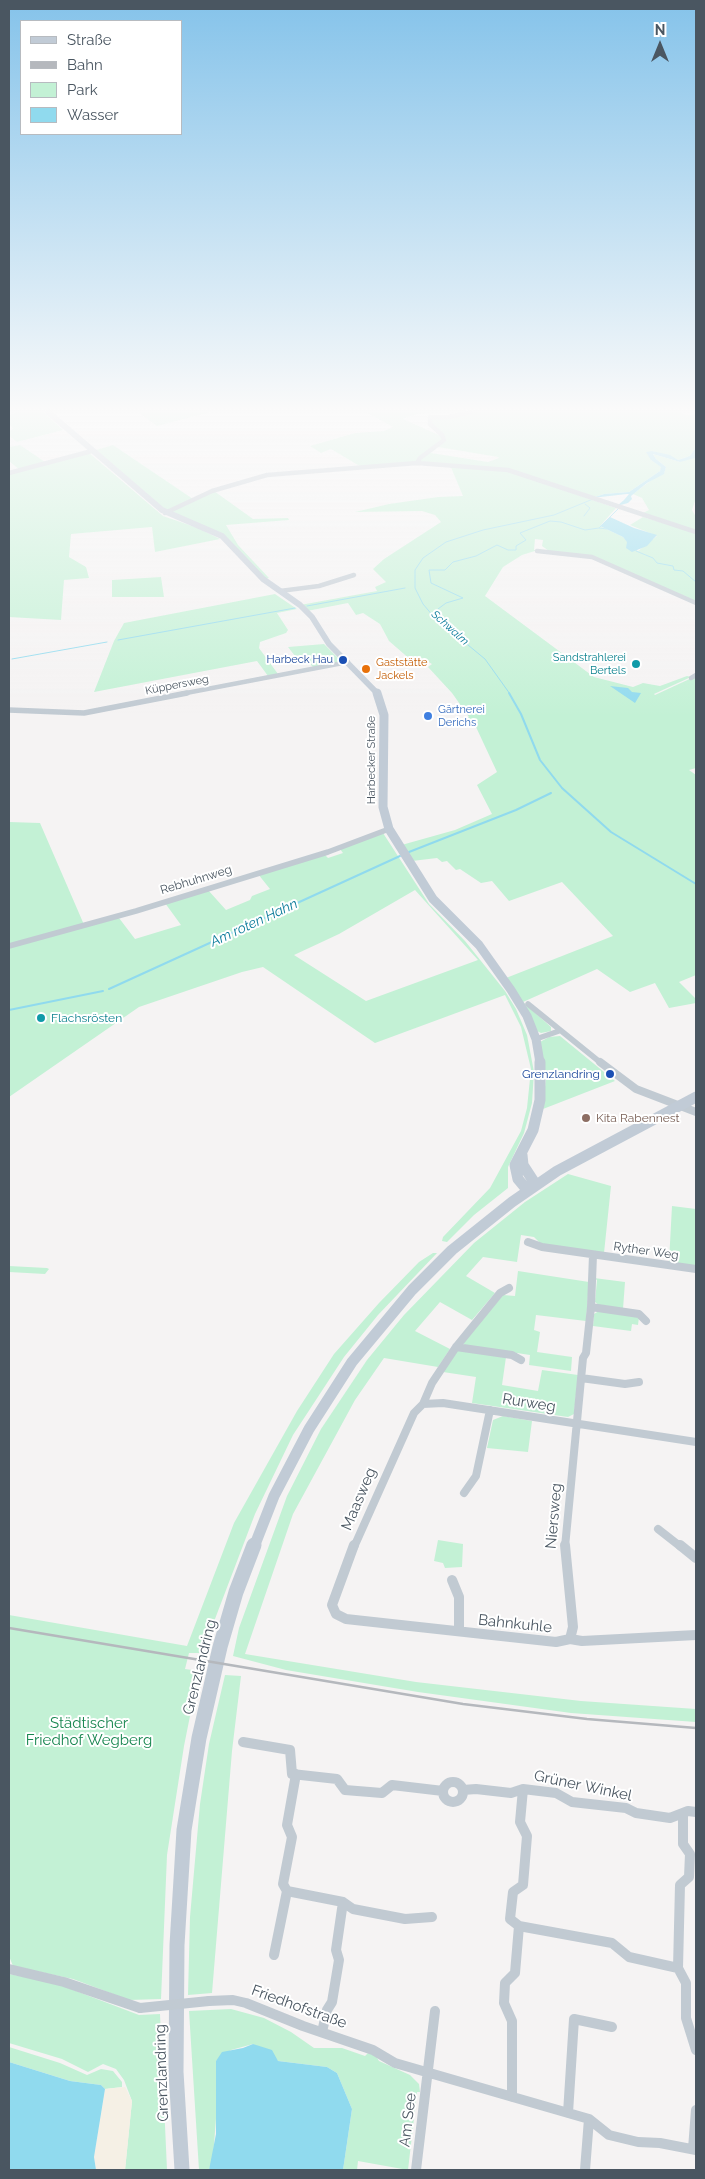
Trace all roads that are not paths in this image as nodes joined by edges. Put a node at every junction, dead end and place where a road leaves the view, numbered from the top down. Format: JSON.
{"nodes":[{"id":1,"x":168,"y":514,"type":"edge"},
{"id":2,"x":639,"y":514,"type":"edge"},
{"id":3,"x":696,"y":532,"type":"edge"},
{"id":4,"x":537,"y":551,"type":"dead end"},
{"id":5,"x":354,"y":575,"type":"dead end"},
{"id":6,"x":280,"y":592,"type":"junction"},
{"id":7,"x":696,"y":603,"type":"edge"},
{"id":8,"x":348,"y":662,"type":"junction"},
{"id":9,"x":9,"y":710,"type":"edge"},
{"id":10,"x":388,"y":829,"type":"junction"},
{"id":11,"x":9,"y":946,"type":"edge"},
{"id":12,"x":528,"y":1004,"type":"dead end"},
{"id":13,"x":560,"y":1031,"type":"junction"},
{"id":14,"x":536,"y":1038,"type":"junction"},
{"id":15,"x":696,"y":1091,"type":"edge"},
{"id":16,"x":696,"y":1097,"type":"edge"},
{"id":17,"x":676,"y":1104,"type":"junction"},
{"id":18,"x":696,"y":1112,"type":"edge"},
{"id":19,"x":530,"y":1186,"type":"junction"},
{"id":20,"x":528,"y":1242,"type":"dead end"},
{"id":21,"x":593,"y":1255,"type":"junction"},
{"id":22,"x":696,"y":1269,"type":"edge"},
{"id":23,"x":509,"y":1288,"type":"dead end"},
{"id":24,"x":591,"y":1307,"type":"junction"},
{"id":25,"x":646,"y":1321,"type":"dead end"},
{"id":26,"x":456,"y":1347,"type":"junction"},
{"id":27,"x":521,"y":1360,"type":"dead end"},
{"id":28,"x":581,"y":1378,"type":"junction"},
{"id":29,"x":640,"y":1382,"type":"dead end"},
{"id":30,"x":424,"y":1404,"type":"junction"},
{"id":31,"x":490,"y":1410,"type":"junction"},
{"id":32,"x":576,"y":1424,"type":"junction"},
{"id":33,"x":696,"y":1442,"type":"edge"},
{"id":34,"x":464,"y":1493,"type":"dead end"},
{"id":35,"x":658,"y":1529,"type":"dead end"},
{"id":36,"x":696,"y":1558,"type":"edge"},
{"id":37,"x":452,"y":1580,"type":"dead end"},
{"id":38,"x":333,"y":1610,"type":"joint"},
{"id":39,"x":458,"y":1631,"type":"junction"},
{"id":40,"x":696,"y":1635,"type":"edge"},
{"id":41,"x":570,"y":1639,"type":"junction"},
{"id":42,"x":243,"y":1742,"type":"dead end"},
{"id":43,"x":296,"y":1774,"type":"junction"},
{"id":44,"x":523,"y":1789,"type":"junction"},
{"id":45,"x":463,"y":1790,"type":"junction"},
{"id":46,"x":443,"y":1791,"type":"junction"},
{"id":47,"x":696,"y":1812,"type":"edge"},
{"id":48,"x":683,"y":1813,"type":"junction"},
{"id":49,"x":287,"y":1891,"type":"junction"},
{"id":50,"x":344,"y":1902,"type":"junction"},
{"id":51,"x":432,"y":1917,"type":"dead end"},
{"id":52,"x":519,"y":1926,"type":"junction"},
{"id":53,"x":274,"y":1955,"type":"dead end"},
{"id":54,"x":678,"y":1968,"type":"junction"},
{"id":55,"x":9,"y":1969,"type":"edge"},
{"id":56,"x":435,"y":2011,"type":"dead end"},
{"id":57,"x":612,"y":2028,"type":"dead end"},
{"id":58,"x":322,"y":2032,"type":"junction"},
{"id":59,"x":696,"y":2050,"type":"edge"},
{"id":60,"x":429,"y":2074,"type":"junction"},
{"id":61,"x":512,"y":2097,"type":"junction"},
{"id":62,"x":696,"y":2110,"type":"edge"},
{"id":63,"x":568,"y":2113,"type":"junction"},
{"id":64,"x":589,"y":2119,"type":"junction"},
{"id":65,"x":694,"y":2150,"type":"edge"},
{"id":66,"x":182,"y":2170,"type":"edge"},
{"id":67,"x":416,"y":2170,"type":"edge"},
{"id":68,"x":585,"y":2170,"type":"edge"}],
"edges":[{"from":1,"to":6,"type":"main road","name":"Harbecker Straße"},
{"from":2,"to":3,"type":"street"},
{"from":4,"to":7,"type":"street"},
{"from":5,"to":6,"type":"street"},
{"from":6,"to":8,"type":"main road","name":"Harbecker Straße"},
{"from":8,"to":9,"type":"street","name":"Küppersweg"},
{"from":8,"to":10,"type":"main road","name":"Harbecker Straße"},
{"from":10,"to":11,"type":"street","name":"Rebhuhnweg"},
{"from":10,"to":14,"type":"main road","name":"Harbecker Straße"},
{"from":12,"to":13,"type":"street"},
{"from":13,"to":14,"type":"street"},
{"from":13,"to":17,"type":"street"},
{"from":14,"to":19,"type":"main road","name":"Harbecker Straße"},
{"from":15,"to":17,"type":"main road","name":"Grenzlandring"},
{"from":16,"to":17,"type":"main road","name":"Grenzlandring"},
{"from":17,"to":18,"type":"street"},
{"from":17,"to":19,"type":"main road","name":"Grenzlandring"},
{"from":19,"to":66,"type":"main road","name":"Grenzlandring"},
{"from":20,"to":21,"type":"street","name":"Ryther Weg"},
{"from":21,"to":22,"type":"street","name":"Ryther Weg"},
{"from":21,"to":24,"type":"street"},
{"from":23,"to":26,"type":"street"},
{"from":24,"to":25,"type":"street"},
{"from":24,"to":28,"type":"street"},
{"from":26,"to":27,"type":"street"},
{"from":26,"to":30,"type":"street"},
{"from":28,"to":29,"type":"street"},
{"from":28,"to":32,"type":"street"},
{"from":30,"to":31,"type":"street","name":"Rurweg"},
{"from":30,"to":38,"type":"street","name":"Maasweg"},
{"from":31,"to":32,"type":"street","name":"Rurweg"},
{"from":31,"to":34,"type":"street"},
{"from":32,"to":33,"type":"street","name":"Rurweg"},
{"from":32,"to":41,"type":"street","name":"Niersweg"},
{"from":35,"to":36,"type":"street"},
{"from":37,"to":39,"type":"street"},
{"from":38,"to":39,"type":"street","name":"Bahnkuhle"},
{"from":39,"to":41,"type":"street","name":"Bahnkuhle"},
{"from":40,"to":41,"type":"street","name":"Bahnkuhle"},
{"from":42,"to":43,"type":"street"},
{"from":43,"to":46,"type":"street","name":"Grüner Winkel"},
{"from":43,"to":49,"type":"street"},
{"from":44,"to":45,"type":"street","name":"Grüner Winkel"},
{"from":44,"to":48,"type":"street","name":"Grüner Winkel"},
{"from":44,"to":52,"type":"street"},
{"from":45,"to":46,"type":"street","name":"Grüner Winkel"},
{"from":45,"to":46,"type":"street","name":"Grüner Winkel"},
{"from":47,"to":48,"type":"street","name":"Grüner Winkel"},
{"from":48,"to":54,"type":"street"},
{"from":49,"to":50,"type":"street"},
{"from":49,"to":53,"type":"street"},
{"from":50,"to":51,"type":"street"},
{"from":50,"to":58,"type":"street"},
{"from":52,"to":54,"type":"street"},
{"from":52,"to":61,"type":"street"},
{"from":54,"to":59,"type":"street"},
{"from":55,"to":58,"type":"street","name":"Friedhofstraße","bridge":true},
{"from":56,"to":60,"type":"street"},
{"from":57,"to":63,"type":"street"},
{"from":58,"to":60,"type":"street","name":"Friedhofstraße"},
{"from":60,"to":61,"type":"street","name":"Friedhofstraße"},
{"from":60,"to":67,"type":"street","name":"Am See"},
{"from":61,"to":63,"type":"street","name":"Friedhofstraße"},
{"from":62,"to":65,"type":"street"},
{"from":63,"to":64,"type":"street","name":"Friedhofstraße"},
{"from":64,"to":65,"type":"street","name":"Friedhofstraße"},
{"from":64,"to":68,"type":"street"}]}
